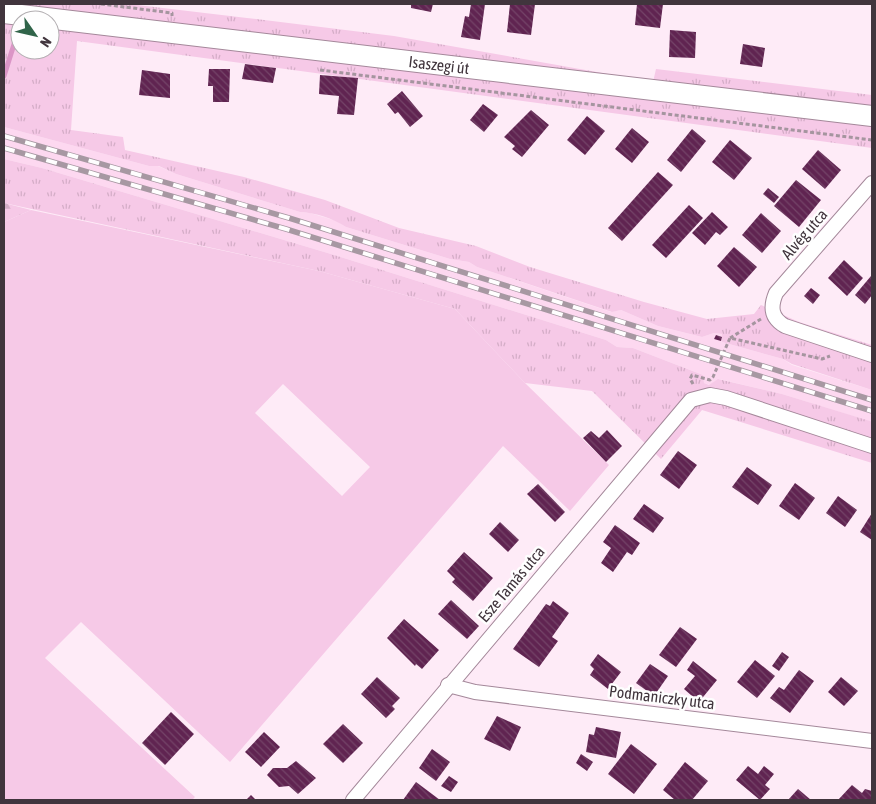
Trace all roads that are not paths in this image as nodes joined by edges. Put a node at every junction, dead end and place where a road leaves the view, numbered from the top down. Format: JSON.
{"nodes":[{"id":1,"x":4,"y":13,"type":"edge"},
{"id":2,"x":872,"y":116,"type":"edge"},
{"id":3,"x":872,"y":183,"type":"edge"},
{"id":4,"x":872,"y":355,"type":"edge"},
{"id":5,"x":872,"y":446,"type":"edge"},
{"id":6,"x":448,"y":685,"type":"junction"},
{"id":7,"x":872,"y":741,"type":"edge"},
{"id":8,"x":353,"y":800,"type":"edge"}],
"edges":[{"from":1,"to":2,"type":"main road","name":"Isaszegi út"},
{"from":3,"to":4,"type":"street","name":"Alvég utca"},
{"from":5,"to":6,"type":"street","name":"Esze Tamás utca"},
{"from":6,"to":7,"type":"street","name":"Podmaniczky utca"},
{"from":6,"to":8,"type":"street","name":"Esze Tamás utca"}]}
